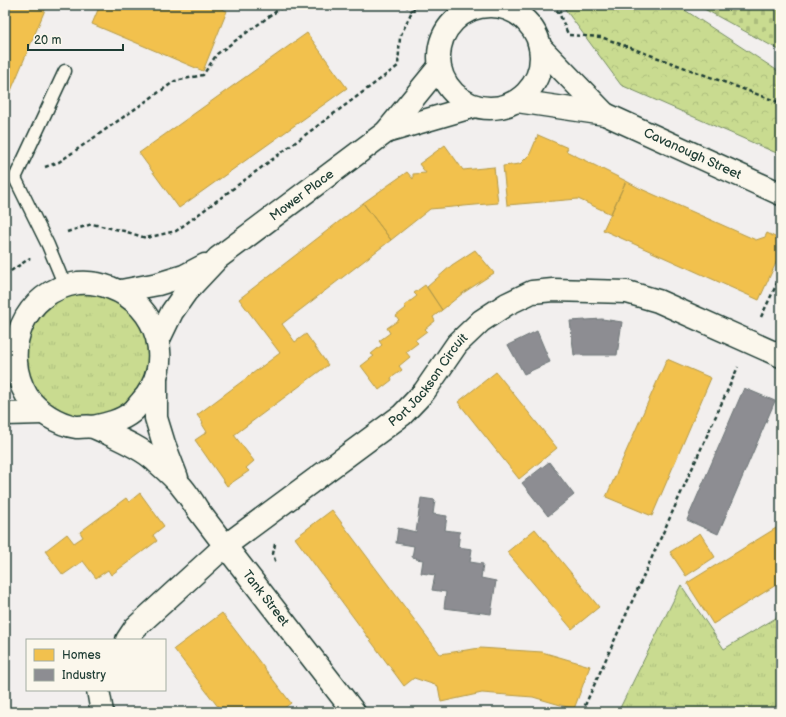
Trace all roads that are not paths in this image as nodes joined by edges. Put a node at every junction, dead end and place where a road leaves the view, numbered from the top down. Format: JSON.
{"nodes":[{"id":1,"x":540,"y":47,"type":"junction"},
{"id":2,"x":439,"y":67,"type":"junction"},
{"id":3,"x":65,"y":71,"type":"dead end"},
{"id":4,"x":517,"y":101,"type":"junction"},
{"id":5,"x":475,"y":106,"type":"junction"},
{"id":6,"x":605,"y":114,"type":"junction"},
{"id":7,"x":386,"y":132,"type":"junction"},
{"id":8,"x":10,"y":176,"type":"edge"},
{"id":9,"x":781,"y":194,"type":"edge"},
{"id":10,"x":218,"y":258,"type":"junction"},
{"id":11,"x":65,"y":286,"type":"junction"},
{"id":12,"x":121,"y":291,"type":"junction"},
{"id":13,"x":158,"y":342,"type":"junction"},
{"id":14,"x":11,"y":346,"type":"edge"},
{"id":15,"x":781,"y":356,"type":"edge"},
{"id":16,"x":156,"y":378,"type":"junction"},
{"id":17,"x":43,"y":413,"type":"junction"},
{"id":18,"x":5,"y":414,"type":"edge"},
{"id":19,"x":93,"y":427,"type":"junction"},
{"id":20,"x":180,"y":485,"type":"junction"},
{"id":21,"x":225,"y":546,"type":"junction"},
{"id":22,"x":128,"y":639,"type":"edge"},
{"id":23,"x":98,"y":691,"type":"edge"},
{"id":24,"x":102,"y":712,"type":"edge"},
{"id":25,"x":354,"y":712,"type":"edge"}],
"edges":[{"from":1,"to":2,"type":"street"},
{"from":1,"to":4,"type":"street"},
{"from":1,"to":6,"type":"street","name":"Cavanough Street"},
{"from":2,"to":5,"type":"street"},
{"from":2,"to":7,"type":"street","name":"Mower Place"},
{"from":3,"to":8,"type":"lane"},
{"from":4,"to":5,"type":"street"},
{"from":4,"to":6,"type":"street","name":"Cavanough Street"},
{"from":5,"to":7,"type":"street","name":"Mower Place"},
{"from":6,"to":9,"type":"street","name":"Cavanough Street"},
{"from":7,"to":10,"type":"street","name":"Mower Place"},
{"from":8,"to":11,"type":"lane"},
{"from":10,"to":12,"type":"street","name":"Mower Place"},
{"from":10,"to":13,"type":"street","name":"Mower Place"},
{"from":11,"to":12,"type":"street"},
{"from":11,"to":14,"type":"street"},
{"from":12,"to":13,"type":"street"},
{"from":13,"to":16,"type":"street"},
{"from":14,"to":17,"type":"street"},
{"from":15,"to":21,"type":"street","name":"Port Jackson Circuit"},
{"from":16,"to":19,"type":"street"},
{"from":16,"to":20,"type":"street","name":"Tank Street"},
{"from":17,"to":18,"type":"street"},
{"from":17,"to":19,"type":"street"},
{"from":19,"to":20,"type":"street","name":"Tank Street"},
{"from":20,"to":21,"type":"street","name":"Tank Street"},
{"from":21,"to":22,"type":"street","name":"Port Jackson Circuit"},
{"from":21,"to":25,"type":"street","name":"Tank Street"},
{"from":23,"to":24,"type":"street"}]}
